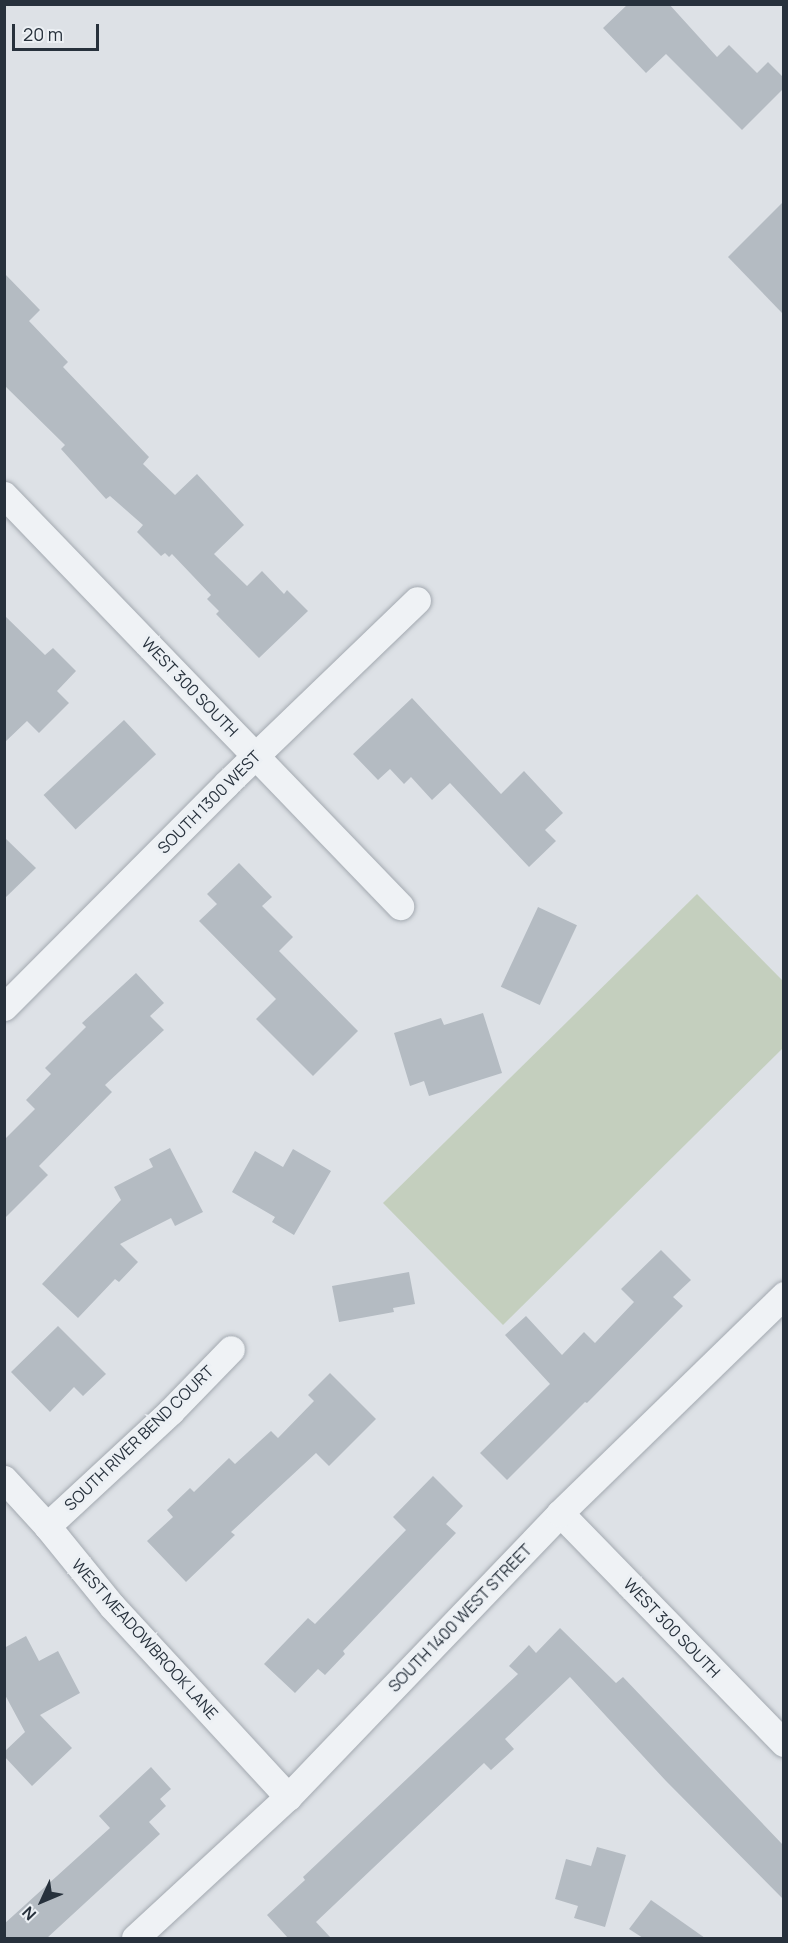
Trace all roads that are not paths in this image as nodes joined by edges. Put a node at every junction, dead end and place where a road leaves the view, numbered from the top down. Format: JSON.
{"nodes":[{"id":1,"x":4,"y":495,"type":"edge"},
{"id":2,"x":417,"y":600,"type":"dead end"},
{"id":3,"x":255,"y":755,"type":"junction"},
{"id":4,"x":400,"y":906,"type":"dead end"},
{"id":5,"x":4,"y":1007,"type":"edge"},
{"id":6,"x":783,"y":1295,"type":"edge"},
{"id":7,"x":231,"y":1349,"type":"dead end"},
{"id":8,"x":4,"y":1479,"type":"edge"},
{"id":9,"x":560,"y":1513,"type":"junction"},
{"id":10,"x":47,"y":1526,"type":"junction"},
{"id":11,"x":783,"y":1743,"type":"edge"},
{"id":12,"x":288,"y":1797,"type":"junction"},
{"id":13,"x":135,"y":1938,"type":"edge"}],
"edges":[{"from":1,"to":3,"type":"street","name":"WEST 300 SOUTH"},
{"from":2,"to":3,"type":"street","name":"SOUTH 1300 WEST"},
{"from":3,"to":4,"type":"street","name":"WEST 300 SOUTH"},
{"from":3,"to":5,"type":"street","name":"SOUTH 1300 WEST"},
{"from":6,"to":9,"type":"street","name":"SOUTH 1400 WEST STREET"},
{"from":7,"to":10,"type":"street","name":"SOUTH RIVER BEND COURT"},
{"from":8,"to":10,"type":"street","name":"WEST MEADOWBROOK LANE"},
{"from":9,"to":11,"type":"street","name":"WEST 300 SOUTH"},
{"from":9,"to":12,"type":"street","name":"SOUTH 1400 WEST STREET"},
{"from":10,"to":12,"type":"street","name":"WEST MEADOWBROOK LANE"},
{"from":12,"to":13,"type":"street","name":"SOUTH 1400 WEST STREET"}]}
